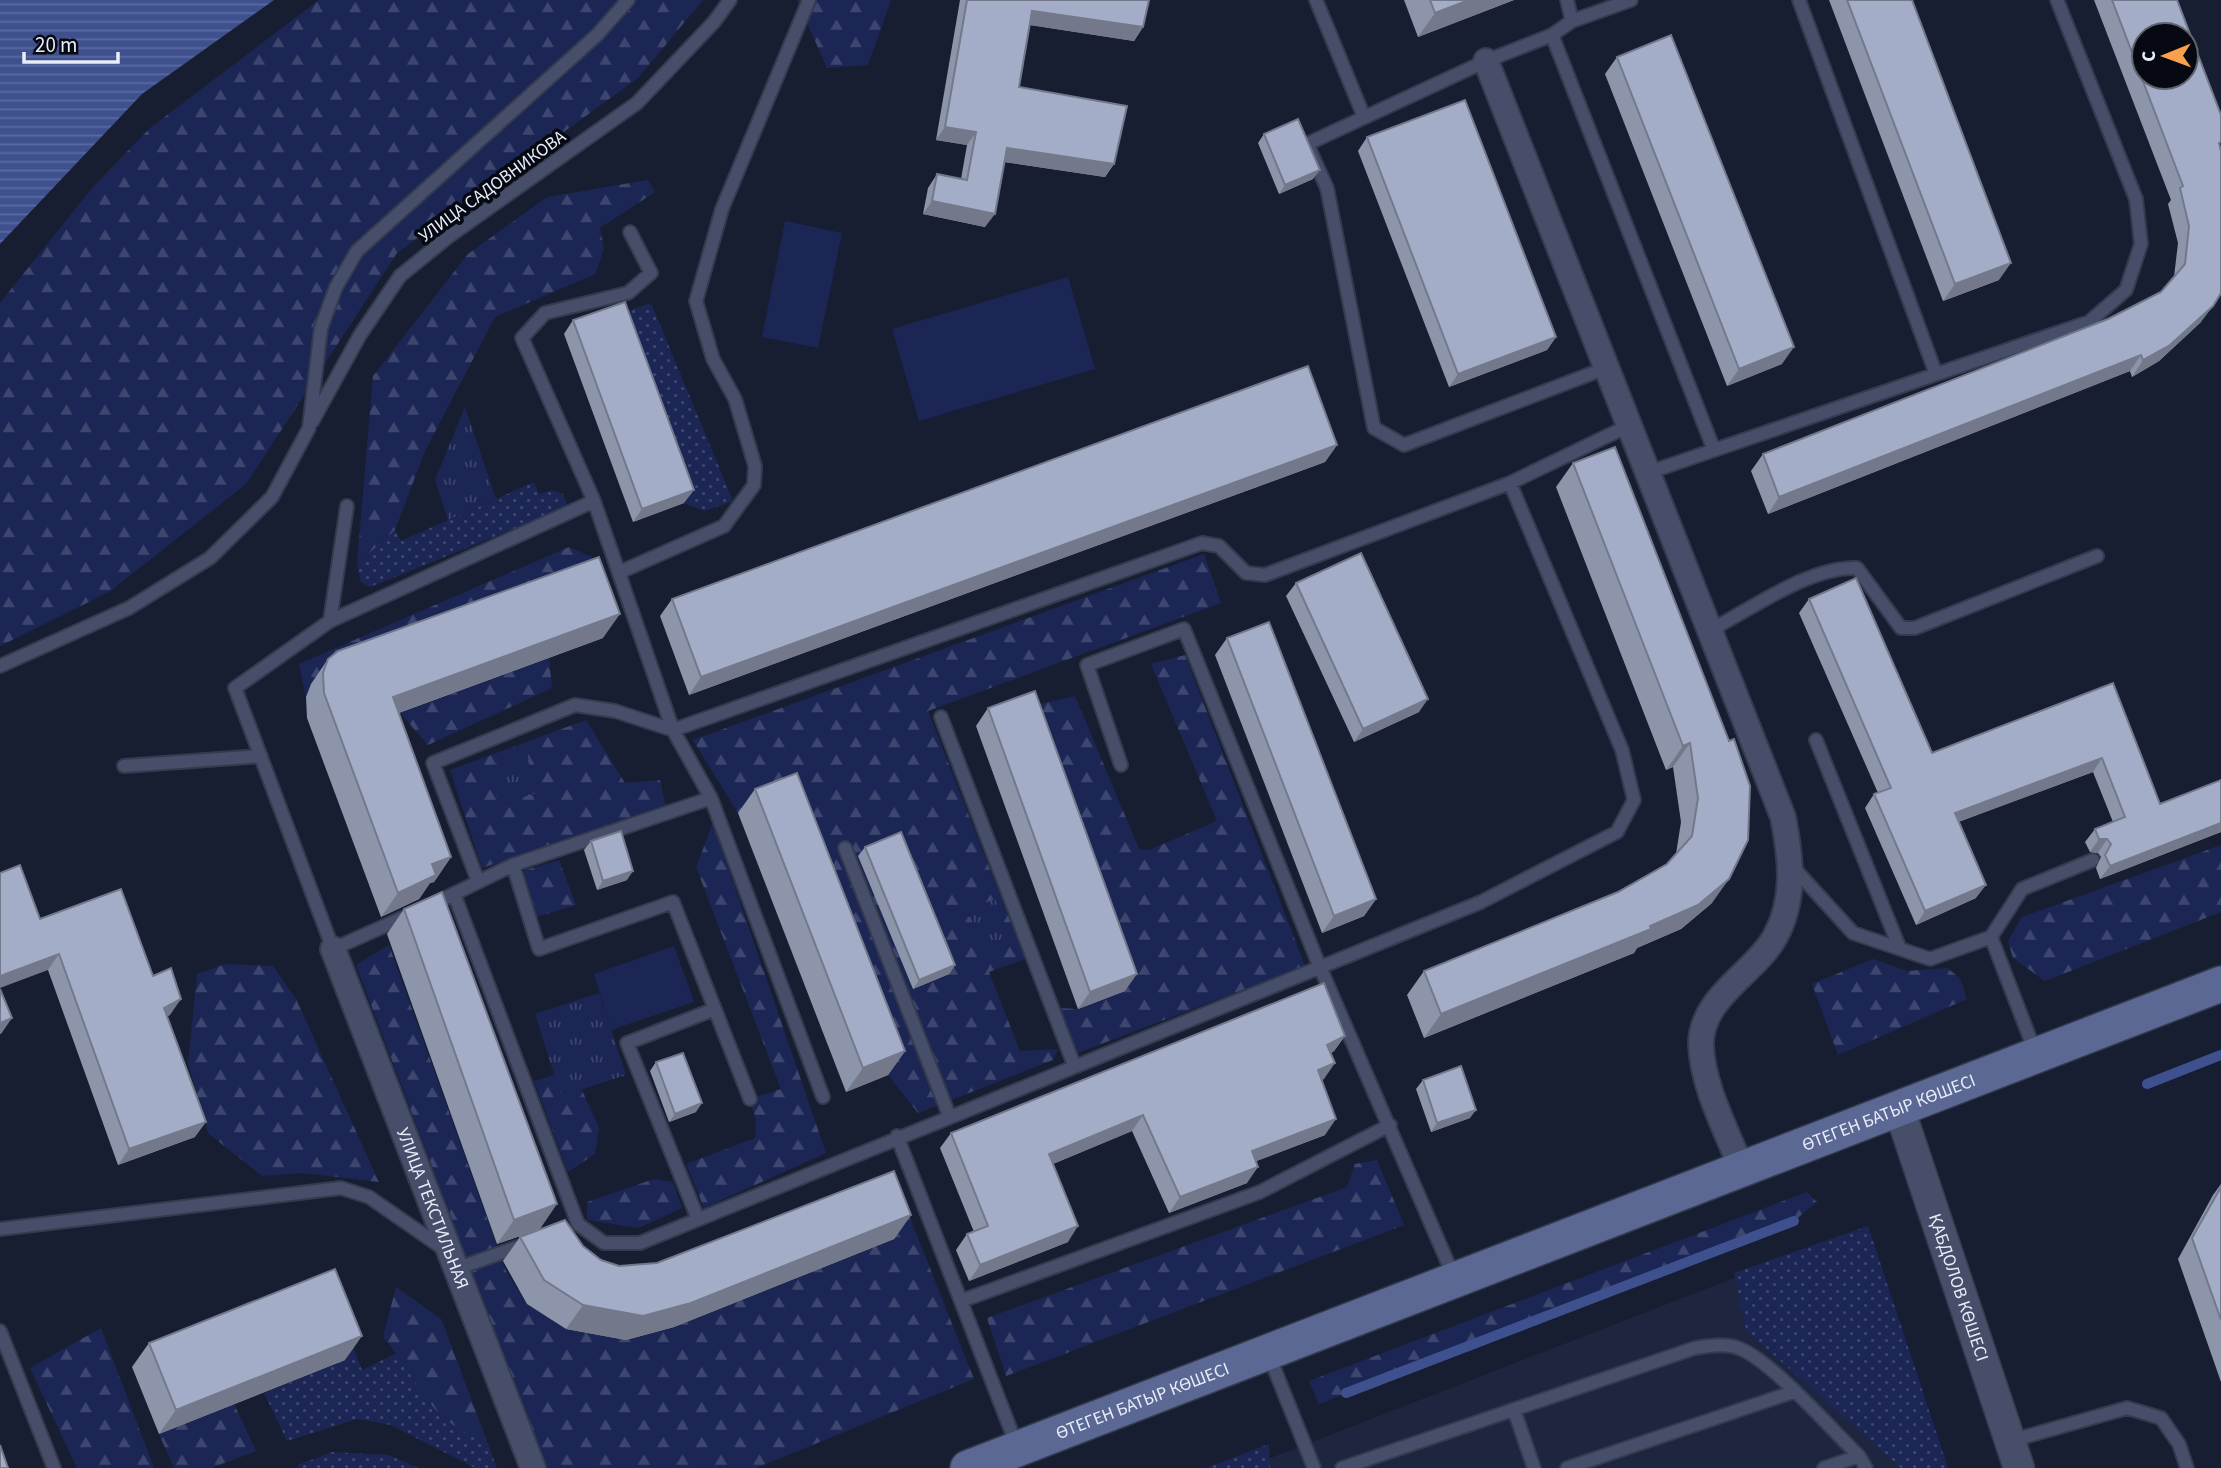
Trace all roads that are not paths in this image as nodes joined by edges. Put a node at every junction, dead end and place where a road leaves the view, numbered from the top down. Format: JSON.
{"nodes":[{"id":1,"x":628,"y":0,"type":"edge"},
{"id":2,"x":730,"y":0,"type":"edge"},
{"id":3,"x":809,"y":0,"type":"edge"},
{"id":4,"x":1317,"y":0,"type":"edge"},
{"id":5,"x":1567,"y":0,"type":"edge"},
{"id":6,"x":1631,"y":0,"type":"edge"},
{"id":7,"x":1799,"y":0,"type":"edge"},
{"id":8,"x":2057,"y":0,"type":"edge"},
{"id":9,"x":1572,"y":21,"type":"junction"},
{"id":10,"x":1552,"y":35,"type":"junction"},
{"id":11,"x":1486,"y":61,"type":"junction"},
{"id":12,"x":1364,"y":117,"type":"junction"},
{"id":13,"x":630,"y":232,"type":"dead end"},
{"id":14,"x":1606,"y":368,"type":"junction"},
{"id":15,"x":1936,"y":374,"type":"junction"},
{"id":16,"x":1628,"y":426,"type":"junction"},
{"id":17,"x":309,"y":428,"type":"junction"},
{"id":18,"x":1713,"y":450,"type":"junction"},
{"id":19,"x":1647,"y":473,"type":"junction"},
{"id":20,"x":1510,"y":483,"type":"junction"},
{"id":21,"x":594,"y":501,"type":"junction"},
{"id":22,"x":347,"y":506,"type":"dead end"},
{"id":23,"x":2097,"y":556,"type":"dead end"},
{"id":24,"x":620,"y":572,"type":"junction"},
{"id":25,"x":330,"y":621,"type":"junction"},
{"id":26,"x":1709,"y":631,"type":"junction"},
{"id":27,"x":0,"y":666,"type":"edge"},
{"id":28,"x":941,"y":717,"type":"dead end"},
{"id":29,"x":673,"y":730,"type":"junction"},
{"id":30,"x":1816,"y":740,"type":"dead end"},
{"id":31,"x":261,"y":756,"type":"junction"},
{"id":32,"x":1121,"y":765,"type":"dead end"},
{"id":33,"x":124,"y":766,"type":"dead end"},
{"id":34,"x":711,"y":798,"type":"junction"},
{"id":35,"x":845,"y":848,"type":"dead end"},
{"id":36,"x":2093,"y":860,"type":"dead end"},
{"id":37,"x":513,"y":865,"type":"junction"},
{"id":38,"x":1792,"y":866,"type":"junction"},
{"id":39,"x":478,"y":881,"type":"junction"},
{"id":40,"x":454,"y":894,"type":"junction"},
{"id":41,"x":1991,"y":937,"type":"junction"},
{"id":42,"x":333,"y":949,"type":"junction"},
{"id":43,"x":1900,"y":949,"type":"junction"},
{"id":44,"x":1319,"y":965,"type":"junction"},
{"id":45,"x":2221,"y":984,"type":"edge"},
{"id":46,"x":715,"y":1009,"type":"junction"},
{"id":47,"x":2037,"y":1055,"type":"junction"},
{"id":48,"x":1074,"y":1065,"type":"junction"},
{"id":49,"x":823,"y":1097,"type":"dead end"},
{"id":50,"x":750,"y":1099,"type":"dead end"},
{"id":51,"x":1899,"y":1108,"type":"junction"},
{"id":52,"x":949,"y":1115,"type":"junction"},
{"id":53,"x":1390,"y":1125,"type":"junction"},
{"id":54,"x":897,"y":1136,"type":"junction"},
{"id":55,"x":1742,"y":1170,"type":"junction"},
{"id":56,"x":698,"y":1219,"type":"junction"},
{"id":57,"x":0,"y":1229,"type":"edge"},
{"id":58,"x":542,"y":1238,"type":"edge"},
{"id":59,"x":453,"y":1261,"type":"junction"},
{"id":60,"x":1456,"y":1280,"type":"junction"},
{"id":61,"x":961,"y":1301,"type":"junction"},
{"id":62,"x":0,"y":1331,"type":"edge"},
{"id":63,"x":1268,"y":1353,"type":"junction"},
{"id":64,"x":1793,"y":1392,"type":"junction"},
{"id":65,"x":1514,"y":1410,"type":"junction"},
{"id":66,"x":1018,"y":1449,"type":"junction"},
{"id":67,"x":2015,"y":1455,"type":"edge"},
{"id":68,"x":1858,"y":1456,"type":"junction"},
{"id":69,"x":54,"y":1468,"type":"edge"},
{"id":70,"x":533,"y":1468,"type":"edge"},
{"id":71,"x":968,"y":1468,"type":"edge"},
{"id":72,"x":1314,"y":1468,"type":"edge"},
{"id":73,"x":1342,"y":1468,"type":"edge"},
{"id":74,"x":1534,"y":1468,"type":"edge"},
{"id":75,"x":1567,"y":1468,"type":"edge"},
{"id":76,"x":1824,"y":1468,"type":"edge"},
{"id":77,"x":1866,"y":1468,"type":"edge"},
{"id":78,"x":2187,"y":1468,"type":"edge"}],
"edges":[{"from":1,"to":17,"type":"lane"},
{"from":2,"to":17,"type":"lane","name":"УЛИЦА САДОВНИКОВА"},
{"from":3,"to":24,"type":"lane"},
{"from":4,"to":12,"type":"lane"},
{"from":5,"to":9,"type":"lane"},
{"from":6,"to":9,"type":"lane"},
{"from":7,"to":15,"type":"lane"},
{"from":8,"to":15,"type":"lane"},
{"from":9,"to":10,"type":"lane"},
{"from":10,"to":11,"type":"lane"},
{"from":10,"to":18,"type":"lane"},
{"from":11,"to":12,"type":"lane"},
{"from":11,"to":14,"type":"street"},
{"from":12,"to":14,"type":"lane"},
{"from":13,"to":21,"type":"lane"},
{"from":14,"to":16,"type":"street"},
{"from":15,"to":18,"type":"lane"},
{"from":16,"to":19,"type":"street"},
{"from":16,"to":20,"type":"lane"},
{"from":17,"to":27,"type":"lane","name":"УЛИЦА САДОВНИКОВА"},
{"from":18,"to":19,"type":"lane"},
{"from":19,"to":26,"type":"street"},
{"from":20,"to":29,"type":"lane"},
{"from":20,"to":44,"type":"lane"},
{"from":21,"to":24,"type":"lane"},
{"from":21,"to":25,"type":"lane"},
{"from":22,"to":25,"type":"lane"},
{"from":23,"to":26,"type":"lane"},
{"from":24,"to":29,"type":"lane"},
{"from":25,"to":31,"type":"lane"},
{"from":26,"to":38,"type":"street"},
{"from":28,"to":48,"type":"lane"},
{"from":29,"to":34,"type":"lane"},
{"from":29,"to":39,"type":"lane"},
{"from":30,"to":43,"type":"lane"},
{"from":31,"to":33,"type":"lane"},
{"from":31,"to":42,"type":"lane"},
{"from":32,"to":44,"type":"lane"},
{"from":34,"to":37,"type":"lane"},
{"from":34,"to":49,"type":"lane"},
{"from":35,"to":52,"type":"lane"},
{"from":36,"to":41,"type":"lane"},
{"from":37,"to":39,"type":"lane"},
{"from":37,"to":46,"type":"lane"},
{"from":38,"to":43,"type":"lane"},
{"from":38,"to":55,"type":"street"},
{"from":39,"to":40,"type":"lane"},
{"from":40,"to":42,"type":"lane"},
{"from":40,"to":56,"type":"lane"},
{"from":41,"to":43,"type":"lane"},
{"from":41,"to":47,"type":"lane"},
{"from":42,"to":59,"type":"street","name":"УЛИЦА ТЕКСТИЛЬНАЯ"},
{"from":44,"to":48,"type":"lane"},
{"from":44,"to":53,"type":"lane"},
{"from":45,"to":47,"type":"main road","name":"ӨТЕГЕН БАТЫР КӨШЕСІ"},
{"from":46,"to":50,"type":"lane"},
{"from":46,"to":56,"type":"lane"},
{"from":47,"to":51,"type":"main road","name":"ӨТЕГЕН БАТЫР КӨШЕСІ"},
{"from":48,"to":52,"type":"lane"},
{"from":51,"to":55,"type":"main road","name":"ӨТЕГЕН БАТЫР КӨШЕСІ"},
{"from":51,"to":67,"type":"street","name":"ҚАБДОЛОВ КӨШЕСІ"},
{"from":52,"to":54,"type":"lane"},
{"from":53,"to":60,"type":"lane"},
{"from":53,"to":61,"type":"lane"},
{"from":54,"to":56,"type":"lane"},
{"from":54,"to":61,"type":"lane"},
{"from":55,"to":60,"type":"main road","name":"ӨТЕГЕН БАТЫР КӨШЕСІ"},
{"from":57,"to":59,"type":"lane"},
{"from":58,"to":59,"type":"lane"},
{"from":59,"to":70,"type":"street","name":"УЛИЦА ТЕКСТИЛЬНАЯ"},
{"from":60,"to":63,"type":"main road","name":"ӨТЕГЕН БАТЫР КӨШЕСІ"},
{"from":61,"to":66,"type":"lane"},
{"from":62,"to":69,"type":"lane"},
{"from":63,"to":66,"type":"main road","name":"ӨТЕГЕН БАТЫР КӨШЕСІ"},
{"from":63,"to":72,"type":"lane"},
{"from":64,"to":65,"type":"lane"},
{"from":64,"to":68,"type":"lane"},
{"from":64,"to":75,"type":"lane"},
{"from":65,"to":73,"type":"lane"},
{"from":65,"to":74,"type":"lane"},
{"from":66,"to":71,"type":"main road","name":"ӨТЕГЕН БАТЫР КӨШЕСІ"},
{"from":67,"to":78,"type":"lane"},
{"from":68,"to":76,"type":"lane"},
{"from":68,"to":77,"type":"lane"}]}
